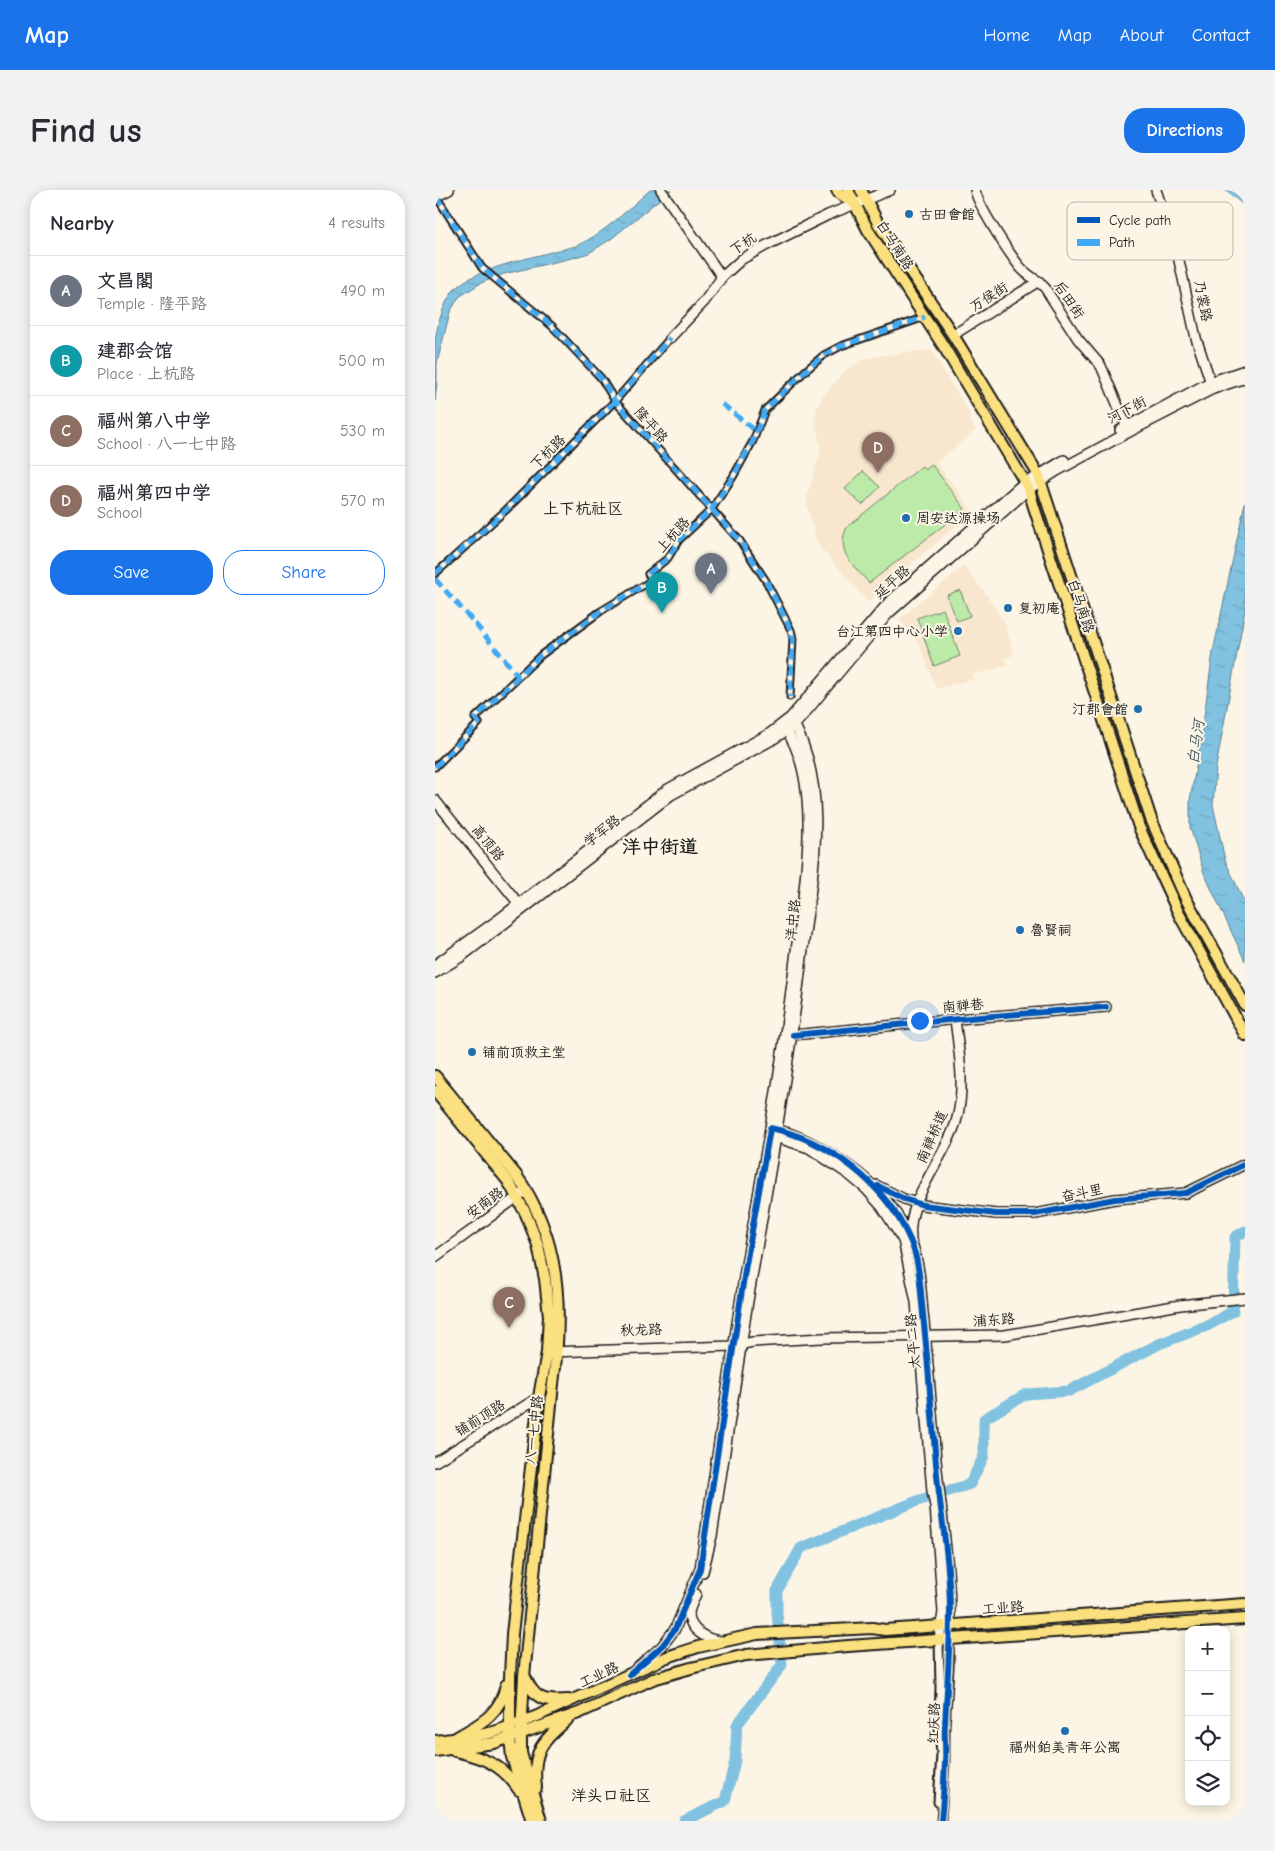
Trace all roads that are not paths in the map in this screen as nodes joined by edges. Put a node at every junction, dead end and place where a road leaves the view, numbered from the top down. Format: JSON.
{"nodes":[{"id":1,"x":449,"y":190,"type":"edge"},
{"id":2,"x":661,"y":190,"type":"edge"},
{"id":3,"x":837,"y":190,"type":"edge"},
{"id":4,"x":848,"y":190,"type":"edge"},
{"id":5,"x":890,"y":190,"type":"edge"},
{"id":6,"x":975,"y":190,"type":"edge"},
{"id":7,"x":1156,"y":190,"type":"edge"},
{"id":8,"x":865,"y":193,"type":"edge"},
{"id":9,"x":435,"y":196,"type":"edge"},
{"id":10,"x":1160,"y":202,"type":"edge"},
{"id":11,"x":855,"y":203,"type":"junction"},
{"id":12,"x":1179,"y":260,"type":"edge"},
{"id":13,"x":722,"y":277,"type":"junction"},
{"id":14,"x":1039,"y":281,"type":"junction"},
{"id":15,"x":925,"y":317,"type":"junction"},
{"id":16,"x":953,"y":335,"type":"junction"},
{"id":17,"x":670,"y":338,"type":"joint"},
{"id":18,"x":1245,"y":370,"type":"edge"},
{"id":19,"x":1245,"y":378,"type":"edge"},
{"id":20,"x":1211,"y":386,"type":"junction"},
{"id":21,"x":615,"y":401,"type":"junction"},
{"id":22,"x":1127,"y":429,"type":"junction"},
{"id":23,"x":1040,"y":477,"type":"junction"},
{"id":24,"x":1028,"y":485,"type":"junction"},
{"id":25,"x":711,"y":510,"type":"junction"},
{"id":26,"x":435,"y":574,"type":"edge"},
{"id":27,"x":790,"y":697,"type":"dead end"},
{"id":28,"x":789,"y":724,"type":"junction"},
{"id":29,"x":435,"y":768,"type":"edge"},
{"id":30,"x":435,"y":800,"type":"edge"},
{"id":31,"x":519,"y":904,"type":"junction"},
{"id":32,"x":435,"y":965,"type":"edge"},
{"id":33,"x":435,"y":973,"type":"edge"},
{"id":34,"x":1244,"y":1002,"type":"edge"},
{"id":35,"x":1106,"y":1007,"type":"dead end"},
{"id":36,"x":955,"y":1019,"type":"junction"},
{"id":37,"x":793,"y":1035,"type":"junction"},
{"id":38,"x":1245,"y":1035,"type":"edge"},
{"id":39,"x":435,"y":1076,"type":"edge"},
{"id":40,"x":435,"y":1091,"type":"edge"},
{"id":41,"x":773,"y":1132,"type":"junction"},
{"id":42,"x":1245,"y":1164,"type":"edge"},
{"id":43,"x":867,"y":1180,"type":"junction"},
{"id":44,"x":522,"y":1193,"type":"junction"},
{"id":45,"x":917,"y":1204,"type":"junction"},
{"id":46,"x":912,"y":1244,"type":"junction"},
{"id":47,"x":435,"y":1257,"type":"edge"},
{"id":48,"x":1244,"y":1298,"type":"edge"},
{"id":49,"x":922,"y":1337,"type":"junction"},
{"id":50,"x":737,"y":1343,"type":"junction"},
{"id":51,"x":553,"y":1349,"type":"junction"},
{"id":52,"x":539,"y":1397,"type":"junction"},
{"id":53,"x":435,"y":1462,"type":"edge"},
{"id":54,"x":935,"y":1489,"type":"junction"},
{"id":55,"x":1245,"y":1604,"type":"edge"},
{"id":56,"x":1245,"y":1619,"type":"edge"},
{"id":57,"x":945,"y":1626,"type":"junction"},
{"id":58,"x":950,"y":1639,"type":"junction"},
{"id":59,"x":939,"y":1640,"type":"junction"},
{"id":60,"x":726,"y":1641,"type":"junction"},
{"id":61,"x":629,"y":1675,"type":"junction"},
{"id":62,"x":524,"y":1676,"type":"junction"},
{"id":63,"x":510,"y":1677,"type":"junction"},
{"id":64,"x":577,"y":1700,"type":"junction"},
{"id":65,"x":579,"y":1713,"type":"junction"},
{"id":66,"x":521,"y":1722,"type":"junction"},
{"id":67,"x":510,"y":1726,"type":"junction"},
{"id":68,"x":521,"y":1734,"type":"junction"},
{"id":69,"x":510,"y":1738,"type":"junction"},
{"id":70,"x":454,"y":1739,"type":"junction"},
{"id":71,"x":435,"y":1741,"type":"edge"},
{"id":72,"x":452,"y":1750,"type":"junction"},
{"id":73,"x":435,"y":1752,"type":"edge"},
{"id":74,"x":523,"y":1796,"type":"junction"},
{"id":75,"x":540,"y":1816,"type":"edge"},
{"id":76,"x":532,"y":1821,"type":"edge"},
{"id":77,"x":936,"y":1821,"type":"edge"},
{"id":78,"x":941,"y":1821,"type":"edge"}],
"edges":[{"from":1,"to":9,"type":"street"},
{"from":2,"to":13,"type":"street"},
{"from":3,"to":11,"type":"main road"},
{"from":4,"to":11,"type":"main road","name":"白马南路"},
{"from":5,"to":8,"type":"street","name":"下杭"},
{"from":6,"to":14,"type":"street","name":"后田街"},
{"from":7,"to":10,"type":"street","name":"乃裳路"},
{"from":8,"to":11,"type":"street","name":"下杭"},
{"from":8,"to":16,"type":"main road"},
{"from":9,"to":21,"type":"street","name":"隆平路"},
{"from":11,"to":13,"type":"street","name":"下杭"},
{"from":11,"to":15,"type":"main road","name":"白马南路"},
{"from":12,"to":20,"type":"street","name":"乃裳路"},
{"from":13,"to":17,"type":"street","name":"下杭"},
{"from":14,"to":16,"type":"street","name":"万侯街"},
{"from":14,"to":22,"type":"street","name":"后田街"},
{"from":15,"to":24,"type":"main road","name":"白马南路"},
{"from":15,"to":25,"type":"street","name":"上杭路"},
{"from":16,"to":23,"type":"main road"},
{"from":17,"to":21,"type":"street","name":"下杭路"},
{"from":18,"to":20,"type":"street","name":"河下街"},
{"from":19,"to":20,"type":"street","name":"河下街"},
{"from":20,"to":22,"type":"street","name":"河下街"},
{"from":21,"to":25,"type":"street","name":"隆平路"},
{"from":21,"to":26,"type":"street","name":"下杭路"},
{"from":22,"to":23,"type":"street","name":"河下街"},
{"from":23,"to":24,"type":"street","name":"河下街"},
{"from":23,"to":34,"type":"main road"},
{"from":24,"to":28,"type":"street","name":"延平路"},
{"from":24,"to":38,"type":"main road","name":"白马南路"},
{"from":25,"to":27,"type":"street","name":"隆平路"},
{"from":25,"to":29,"type":"street","name":"上杭路"},
{"from":28,"to":31,"type":"street","name":"学军路"},
{"from":28,"to":33,"type":"street","name":"学军路"},
{"from":28,"to":37,"type":"street","name":"洋中路"},
{"from":28,"to":41,"type":"street","name":"洋中路"},
{"from":30,"to":31,"type":"street","name":"高顶路"},
{"from":31,"to":32,"type":"street","name":"学军路"},
{"from":35,"to":36,"type":"street","name":"南禅巷"},
{"from":36,"to":37,"type":"street","name":"南禅巷"},
{"from":36,"to":45,"type":"street","name":"南禅桥道"},
{"from":37,"to":41,"type":"street","name":"洋中路"},
{"from":39,"to":44,"type":"main road","name":"八一七中路"},
{"from":40,"to":44,"type":"main road","name":"八一七中路"},
{"from":41,"to":43,"type":"street","name":"太平二路"},
{"from":41,"to":49,"type":"street","name":"太平二路"},
{"from":41,"to":50,"type":"street"},
{"from":42,"to":45,"type":"street","name":"奋斗里"},
{"from":43,"to":45,"type":"street","name":"奋斗里"},
{"from":43,"to":46,"type":"street","name":"太平二路"},
{"from":44,"to":47,"type":"street","name":"安南路"},
{"from":44,"to":51,"type":"main road","name":"八一七中路"},
{"from":45,"to":46,"type":"street","name":"南禅桥道"},
{"from":46,"to":49,"type":"street","name":"太平二路"},
{"from":48,"to":49,"type":"street","name":"浦东路"},
{"from":49,"to":50,"type":"street","name":"浦东路"},
{"from":49,"to":54,"type":"street","name":"太平二路"},
{"from":50,"to":51,"type":"street","name":"秋龙路"},
{"from":50,"to":60,"type":"street"},
{"from":50,"to":61,"type":"street"},
{"from":51,"to":52,"type":"main road","name":"八一七中路"},
{"from":51,"to":62,"type":"main road","name":"八一七中路"},
{"from":52,"to":53,"type":"street","name":"铺前顶路"},
{"from":52,"to":63,"type":"main road","name":"八一七中路"},
{"from":54,"to":57,"type":"street","name":"太平二路"},
{"from":54,"to":57,"type":"street","name":"太平二路"},
{"from":55,"to":57,"type":"main road","name":"工业路"},
{"from":56,"to":58,"type":"main road","name":"工业路"},
{"from":57,"to":58,"type":"street","name":"红庆路"},
{"from":57,"to":59,"type":"street"},
{"from":57,"to":60,"type":"main road","name":"工业路"},
{"from":58,"to":59,"type":"main road","name":"工业路"},
{"from":58,"to":78,"type":"street","name":"红庆路"},
{"from":59,"to":65,"type":"main road","name":"工业路"},
{"from":59,"to":77,"type":"street","name":"红庆路"},
{"from":60,"to":61,"type":"main road","name":"工业路"},
{"from":61,"to":64,"type":"main road","name":"工业路"},
{"from":62,"to":64,"type":"main road"},
{"from":62,"to":66,"type":"main road","name":"八一七中路"},
{"from":63,"to":67,"type":"main road","name":"八一七中路"},
{"from":63,"to":70,"type":"main road"},
{"from":64,"to":66,"type":"main road","name":"工业路"},
{"from":65,"to":68,"type":"main road","name":"工业路"},
{"from":65,"to":75,"type":"main road"},
{"from":66,"to":67,"type":"main road","name":"工业路"},
{"from":66,"to":68,"type":"main road","name":"八一七中路"},
{"from":67,"to":69,"type":"main road","name":"八一七中路"},
{"from":67,"to":70,"type":"main road","name":"工业路"},
{"from":68,"to":69,"type":"main road","name":"工业路"},
{"from":68,"to":75,"type":"main road","name":"八一七中路"},
{"from":69,"to":72,"type":"main road","name":"工业路"},
{"from":69,"to":74,"type":"main road","name":"八一七中路"},
{"from":70,"to":71,"type":"main road","name":"工业路"},
{"from":72,"to":73,"type":"main road","name":"工业路"},
{"from":72,"to":74,"type":"main road"},
{"from":74,"to":76,"type":"main road","name":"八一七中路"}]}
